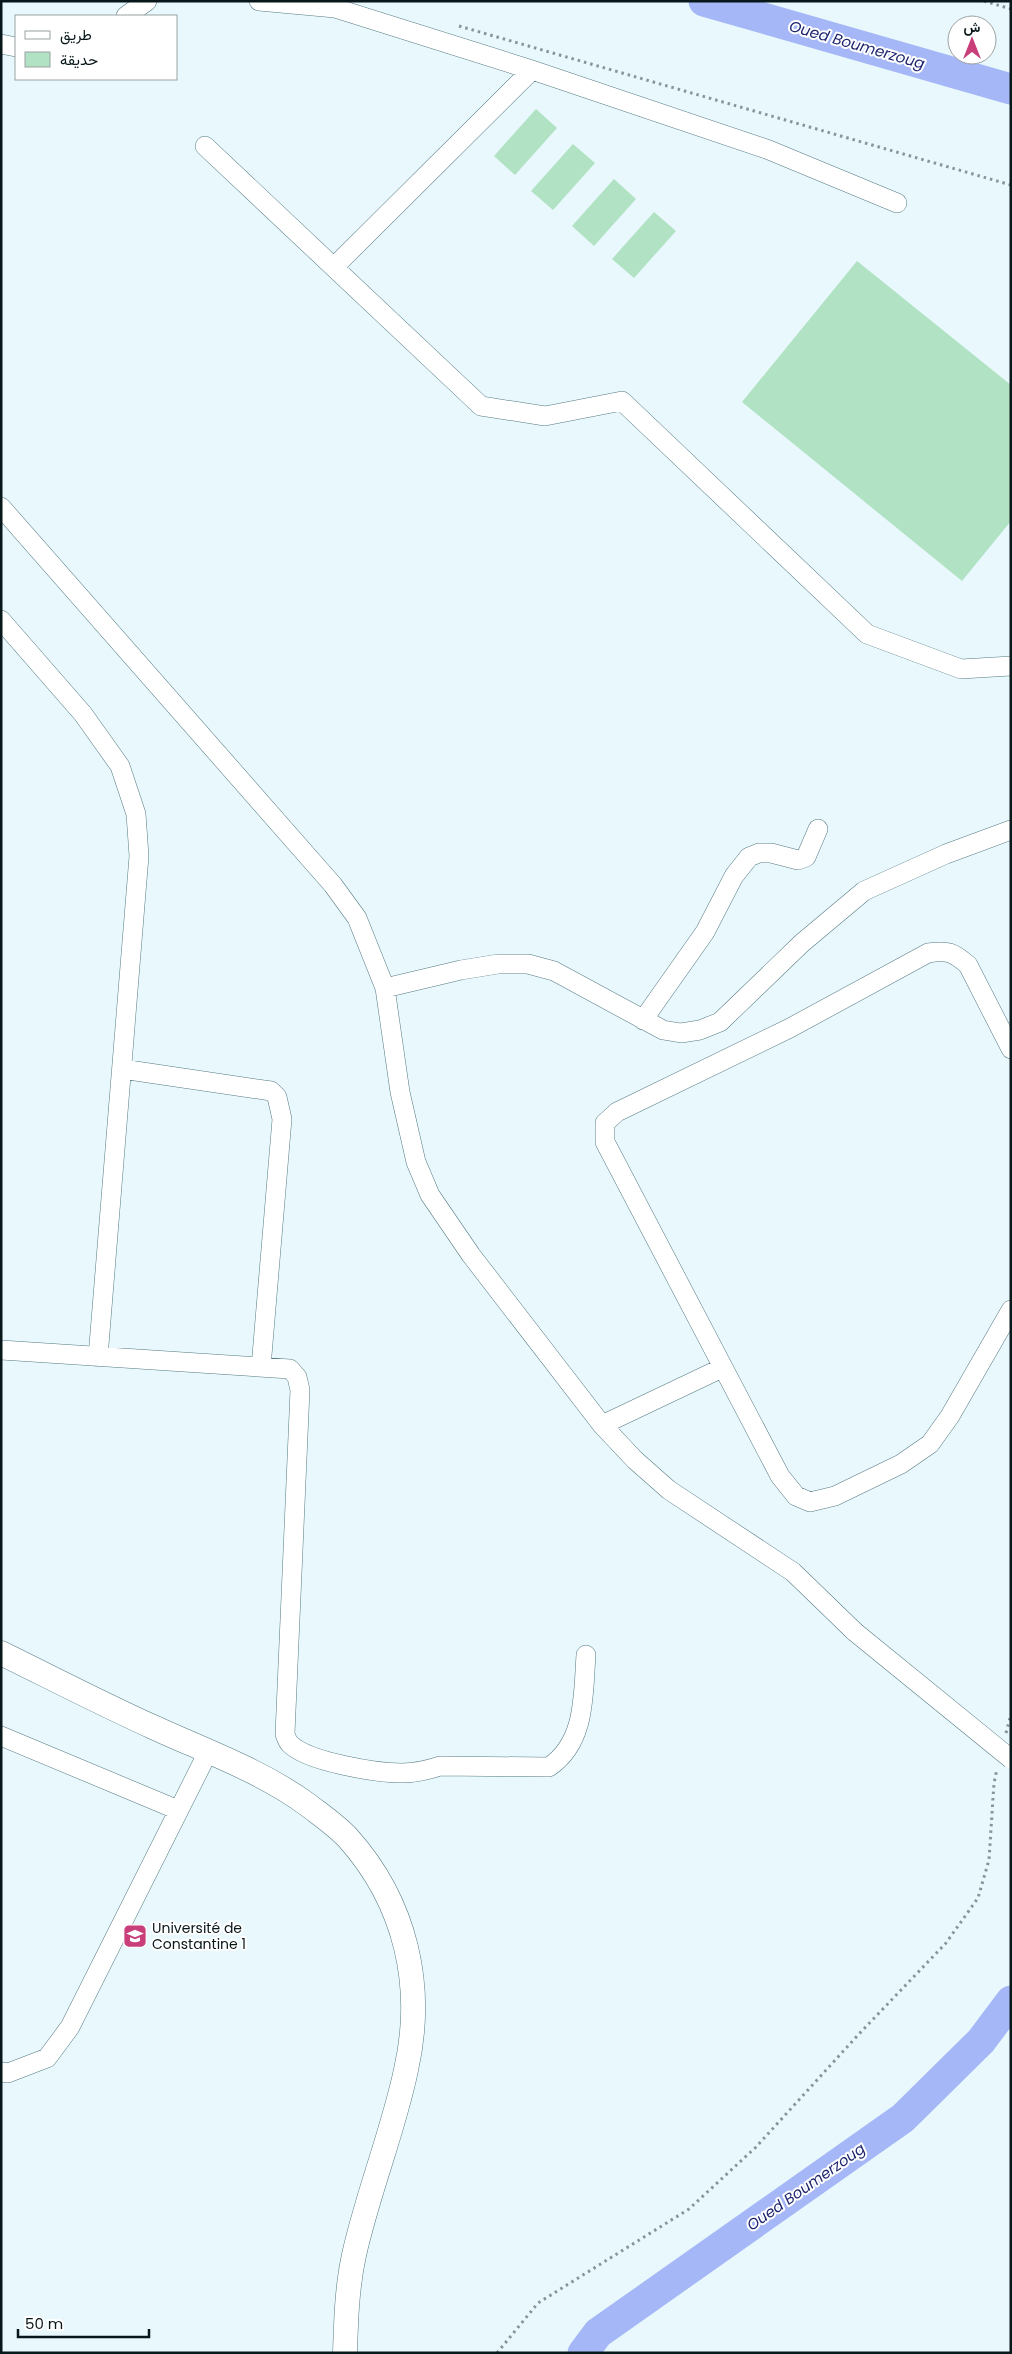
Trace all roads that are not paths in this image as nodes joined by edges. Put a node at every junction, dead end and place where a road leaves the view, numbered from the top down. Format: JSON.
{"nodes":[{"id":1,"x":147,"y":1,"type":"edge"},
{"id":2,"x":259,"y":1,"type":"edge"},
{"id":3,"x":127,"y":15,"type":"edge"},
{"id":4,"x":1,"y":44,"type":"edge"},
{"id":5,"x":15,"y":47,"type":"edge"},
{"id":6,"x":532,"y":70,"type":"junction"},
{"id":7,"x":205,"y":146,"type":"dead end"},
{"id":8,"x":897,"y":203,"type":"dead end"},
{"id":9,"x":334,"y":267,"type":"junction"},
{"id":10,"x":1,"y":507,"type":"edge"},
{"id":11,"x":1,"y":620,"type":"edge"},
{"id":12,"x":1011,"y":666,"type":"edge"},
{"id":13,"x":818,"y":829,"type":"dead end"},
{"id":14,"x":1011,"y":830,"type":"edge"},
{"id":15,"x":385,"y":988,"type":"junction"},
{"id":16,"x":643,"y":1020,"type":"junction"},
{"id":17,"x":1011,"y":1049,"type":"edge"},
{"id":18,"x":122,"y":1069,"type":"junction"},
{"id":19,"x":1011,"y":1310,"type":"edge"},
{"id":20,"x":1,"y":1350,"type":"edge"},
{"id":21,"x":98,"y":1357,"type":"junction"},
{"id":22,"x":261,"y":1367,"type":"junction"},
{"id":23,"x":722,"y":1368,"type":"junction"},
{"id":24,"x":602,"y":1425,"type":"junction"},
{"id":25,"x":1,"y":1653,"type":"edge"},
{"id":26,"x":586,"y":1655,"type":"dead end"},
{"id":27,"x":1,"y":1736,"type":"edge"},
{"id":28,"x":208,"y":1752,"type":"junction"},
{"id":29,"x":1004,"y":1762,"type":"edge"},
{"id":30,"x":178,"y":1810,"type":"junction"},
{"id":31,"x":1,"y":2072,"type":"edge"},
{"id":32,"x":345,"y":2353,"type":"edge"}],
"edges":[{"from":1,"to":3,"type":"street"},
{"from":2,"to":6,"type":"street"},
{"from":4,"to":5,"type":"street"},
{"from":6,"to":8,"type":"street"},
{"from":6,"to":9,"type":"street"},
{"from":7,"to":9,"type":"street"},
{"from":9,"to":12,"type":"street"},
{"from":10,"to":15,"type":"street"},
{"from":11,"to":18,"type":"street"},
{"from":13,"to":16,"type":"street"},
{"from":14,"to":16,"type":"street"},
{"from":15,"to":16,"type":"street"},
{"from":15,"to":24,"type":"street"},
{"from":17,"to":23,"type":"street"},
{"from":18,"to":21,"type":"street"},
{"from":18,"to":22,"type":"street"},
{"from":19,"to":23,"type":"street"},
{"from":20,"to":21,"type":"street"},
{"from":21,"to":22,"type":"street"},
{"from":22,"to":26,"type":"street"},
{"from":23,"to":24,"type":"street"},
{"from":24,"to":29,"type":"street","bridge":true},
{"from":25,"to":28,"type":"main road"},
{"from":27,"to":30,"type":"street"},
{"from":28,"to":30,"type":"street"},
{"from":28,"to":32,"type":"main road"},
{"from":30,"to":31,"type":"street"}]}
